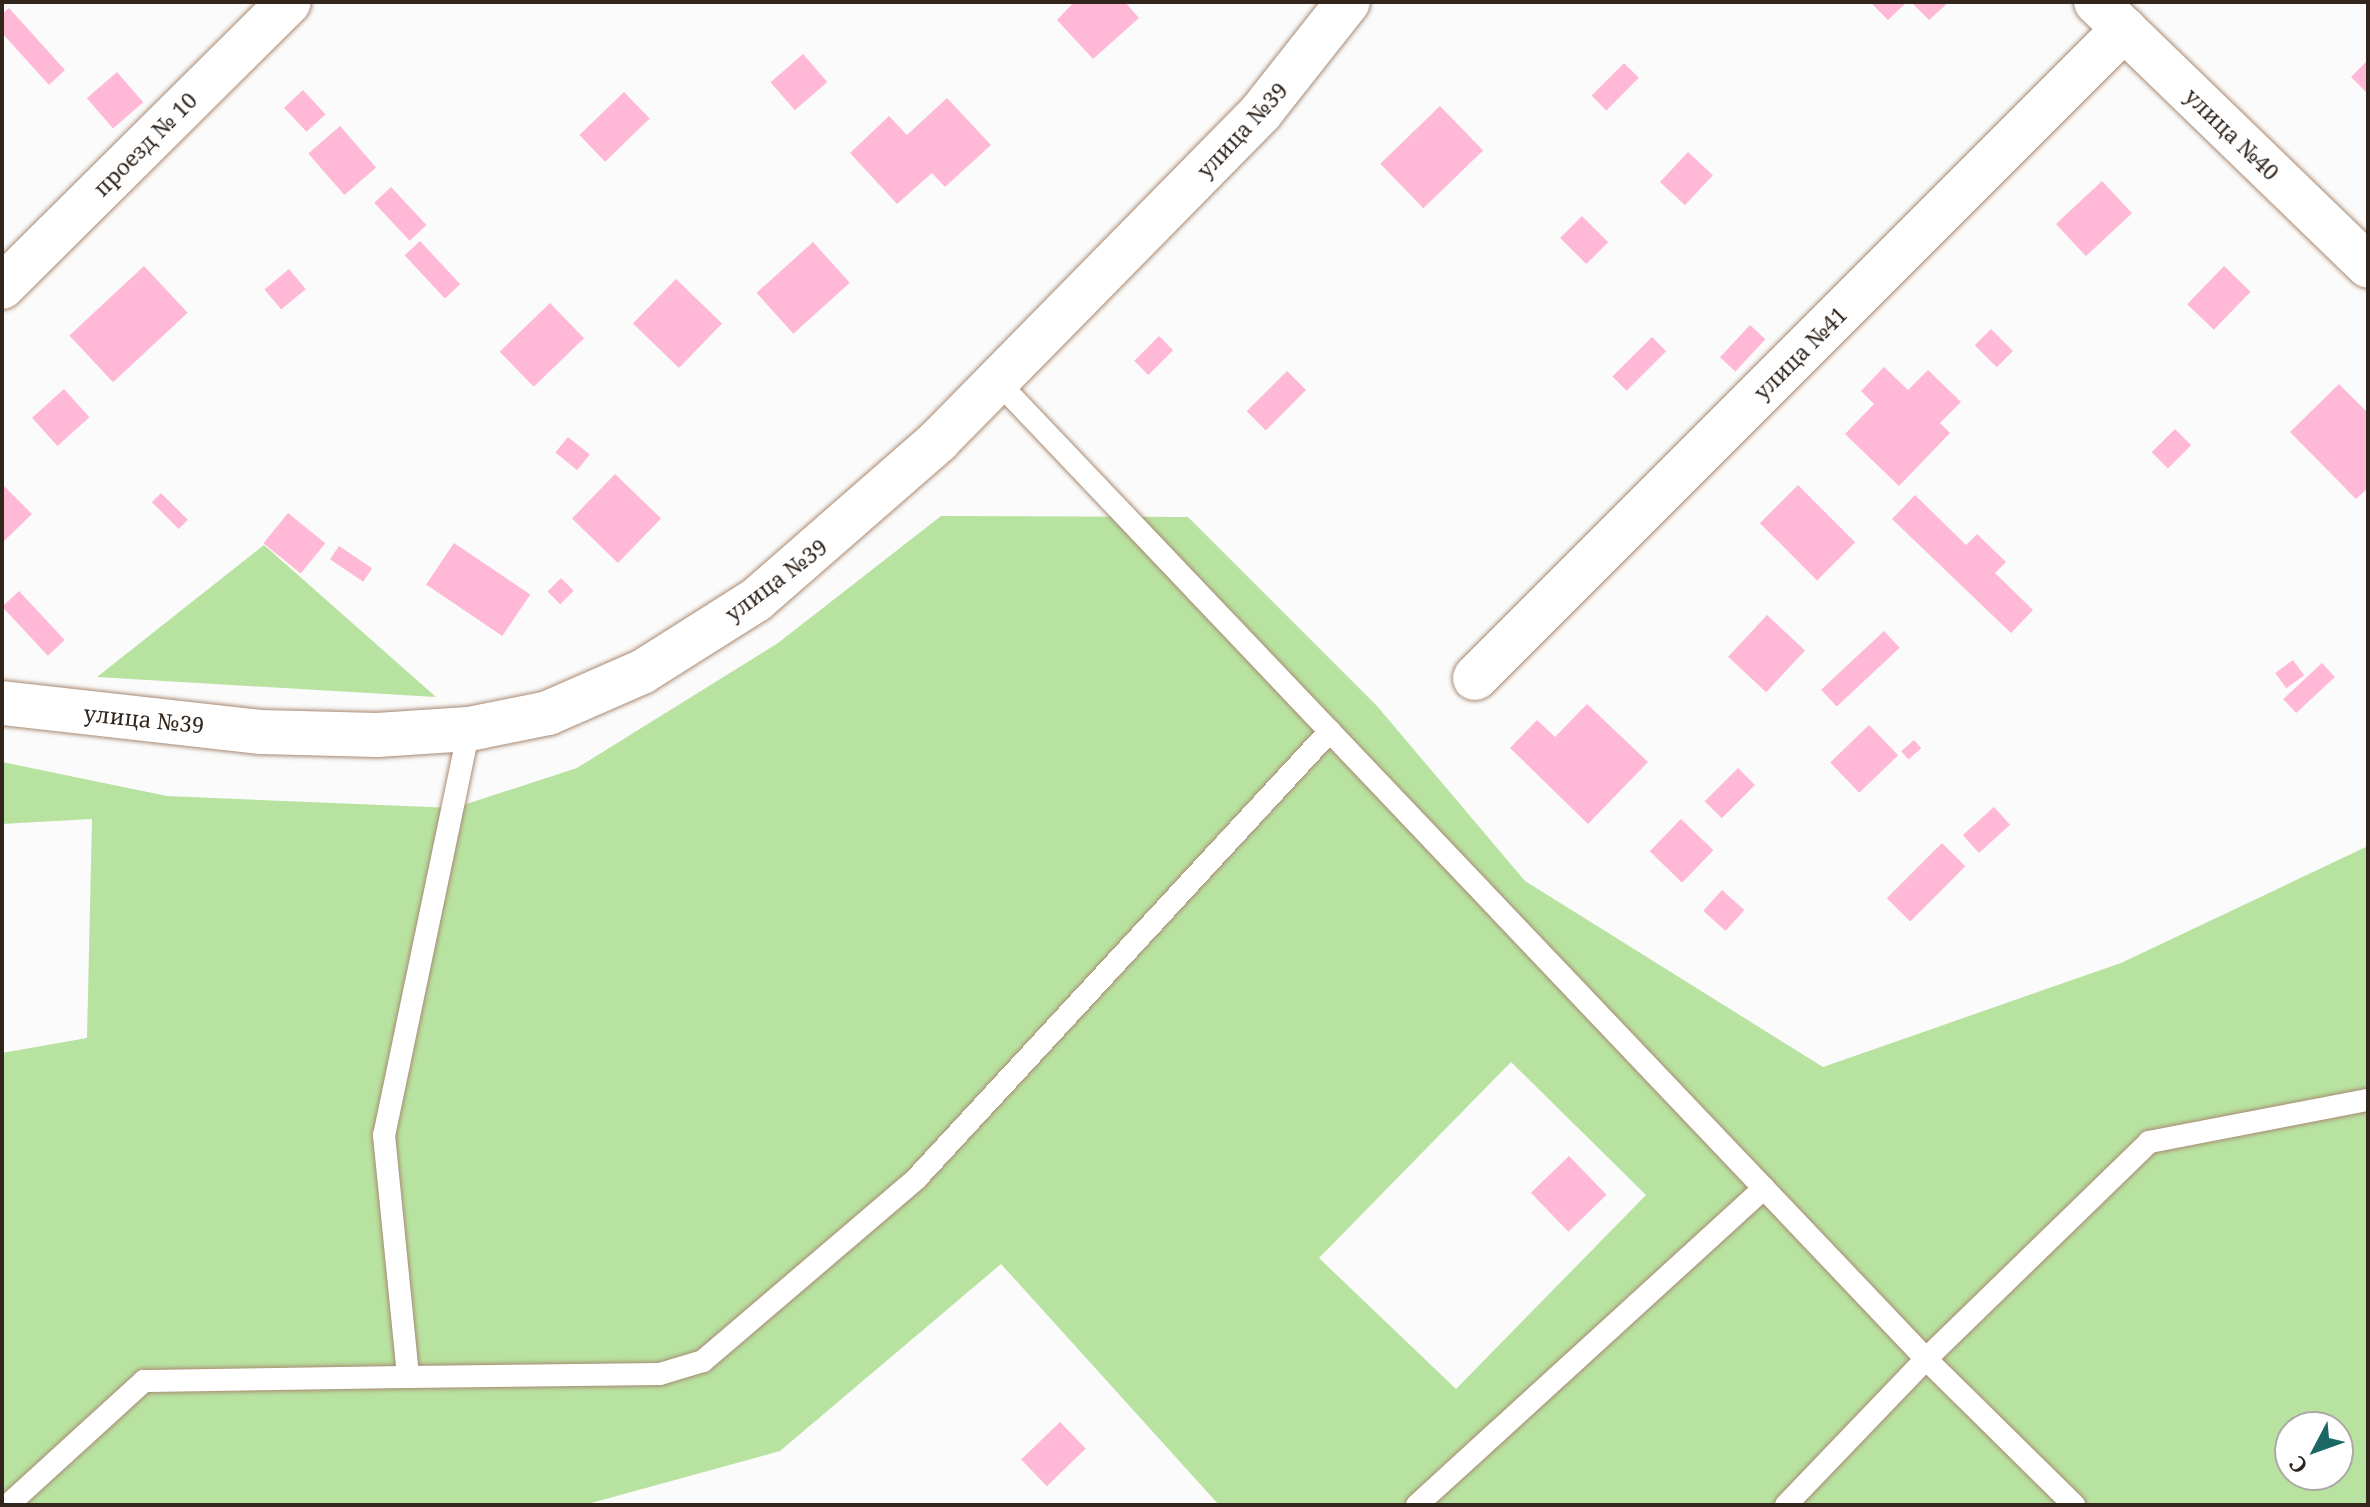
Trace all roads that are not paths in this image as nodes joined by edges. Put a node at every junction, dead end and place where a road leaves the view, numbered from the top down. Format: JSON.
{"nodes":[{"id":1,"x":289,"y":2,"type":"edge"},
{"id":2,"x":1348,"y":2,"type":"edge"},
{"id":3,"x":2110,"y":16,"type":"edge"},
{"id":4,"x":2368,"y":266,"type":"edge"},
{"id":5,"x":2,"y":287,"type":"edge"},
{"id":6,"x":998,"y":382,"type":"junction"},
{"id":7,"x":1475,"y":678,"type":"dead end"},
{"id":8,"x":2,"y":703,"type":"edge"},
{"id":9,"x":469,"y":729,"type":"junction"},
{"id":10,"x":1330,"y":731,"type":"junction"},
{"id":11,"x":2368,"y":1100,"type":"edge"},
{"id":12,"x":1764,"y":1188,"type":"junction"},
{"id":13,"x":1926,"y":1359,"type":"junction"},
{"id":14,"x":408,"y":1377,"type":"junction"},
{"id":15,"x":8,"y":1505,"type":"edge"},
{"id":16,"x":1417,"y":1505,"type":"edge"},
{"id":17,"x":1786,"y":1505,"type":"edge"},
{"id":18,"x":2074,"y":1505,"type":"edge"}],
"edges":[{"from":1,"to":5,"type":"street","name":"проезд № 10"},
{"from":2,"to":6,"type":"street","name":"улица №39"},
{"from":3,"to":4,"type":"street","name":"улица №40"},
{"from":3,"to":7,"type":"street","name":"улица №41"},
{"from":6,"to":9,"type":"street","name":"улица №39"},
{"from":6,"to":10,"type":"lane"},
{"from":8,"to":9,"type":"street","name":"улица №39"},
{"from":9,"to":14,"type":"lane"},
{"from":10,"to":12,"type":"lane"},
{"from":10,"to":14,"type":"lane"},
{"from":11,"to":13,"type":"lane"},
{"from":12,"to":13,"type":"lane"},
{"from":12,"to":16,"type":"lane"},
{"from":13,"to":17,"type":"lane"},
{"from":13,"to":18,"type":"lane"},
{"from":14,"to":15,"type":"lane"}]}
